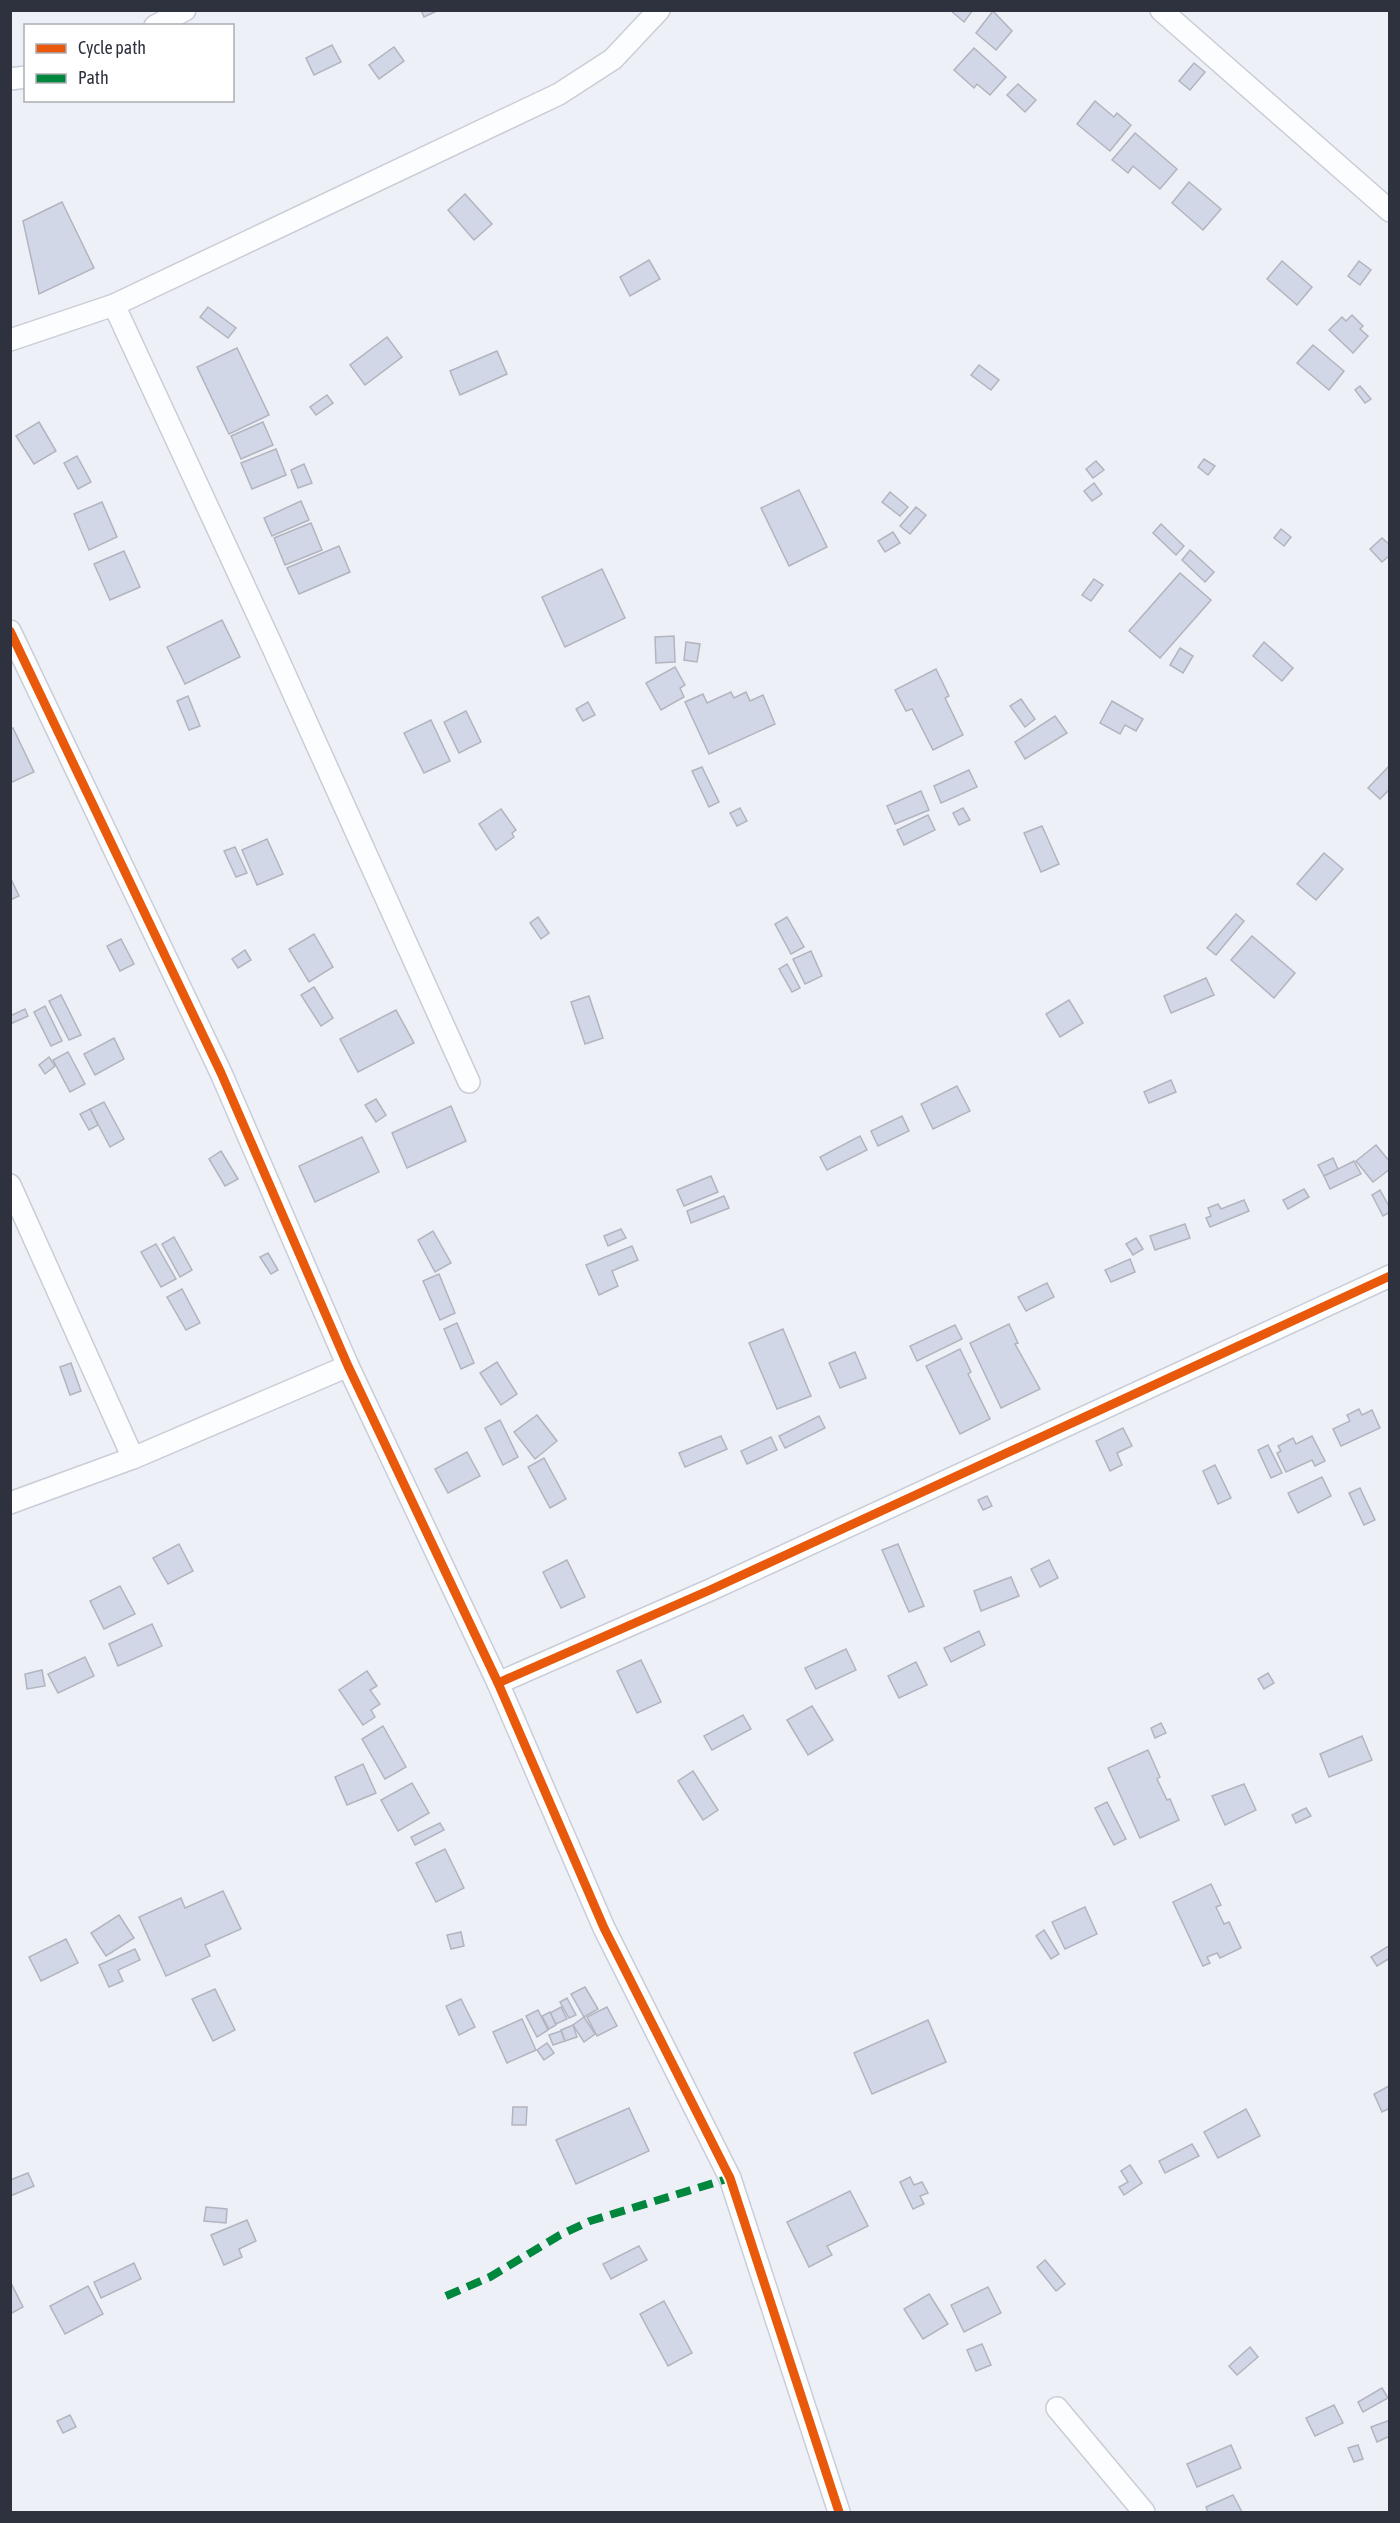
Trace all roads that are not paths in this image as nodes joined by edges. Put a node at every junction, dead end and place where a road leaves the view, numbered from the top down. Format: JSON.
{"nodes":[{"id":1,"x":185,"y":10,"type":"edge"},
{"id":2,"x":659,"y":10,"type":"edge"},
{"id":3,"x":1161,"y":10,"type":"edge"},
{"id":4,"x":159,"y":24,"type":"edge"},
{"id":5,"x":1389,"y":211,"type":"edge"},
{"id":6,"x":114,"y":305,"type":"junction"},
{"id":7,"x":10,"y":340,"type":"edge"},
{"id":8,"x":10,"y":631,"type":"edge"},
{"id":9,"x":469,"y":1083,"type":"dead end"},
{"id":10,"x":10,"y":1185,"type":"edge"},
{"id":11,"x":1389,"y":1276,"type":"edge"},
{"id":12,"x":348,"y":1366,"type":"junction"},
{"id":13,"x":133,"y":1458,"type":"junction"},
{"id":14,"x":10,"y":1503,"type":"edge"},
{"id":15,"x":498,"y":1683,"type":"junction"},
{"id":16,"x":1057,"y":2408,"type":"dead end"},
{"id":17,"x":839,"y":2512,"type":"edge"},
{"id":18,"x":1144,"y":2512,"type":"edge"}],
"edges":[{"from":1,"to":4,"type":"street"},
{"from":2,"to":6,"type":"street"},
{"from":3,"to":5,"type":"street"},
{"from":6,"to":7,"type":"street"},
{"from":6,"to":9,"type":"street"},
{"from":8,"to":12,"type":"street"},
{"from":10,"to":13,"type":"street"},
{"from":11,"to":15,"type":"street"},
{"from":12,"to":13,"type":"street"},
{"from":12,"to":15,"type":"street"},
{"from":13,"to":14,"type":"street"},
{"from":15,"to":17,"type":"street"},
{"from":16,"to":18,"type":"street"}]}
